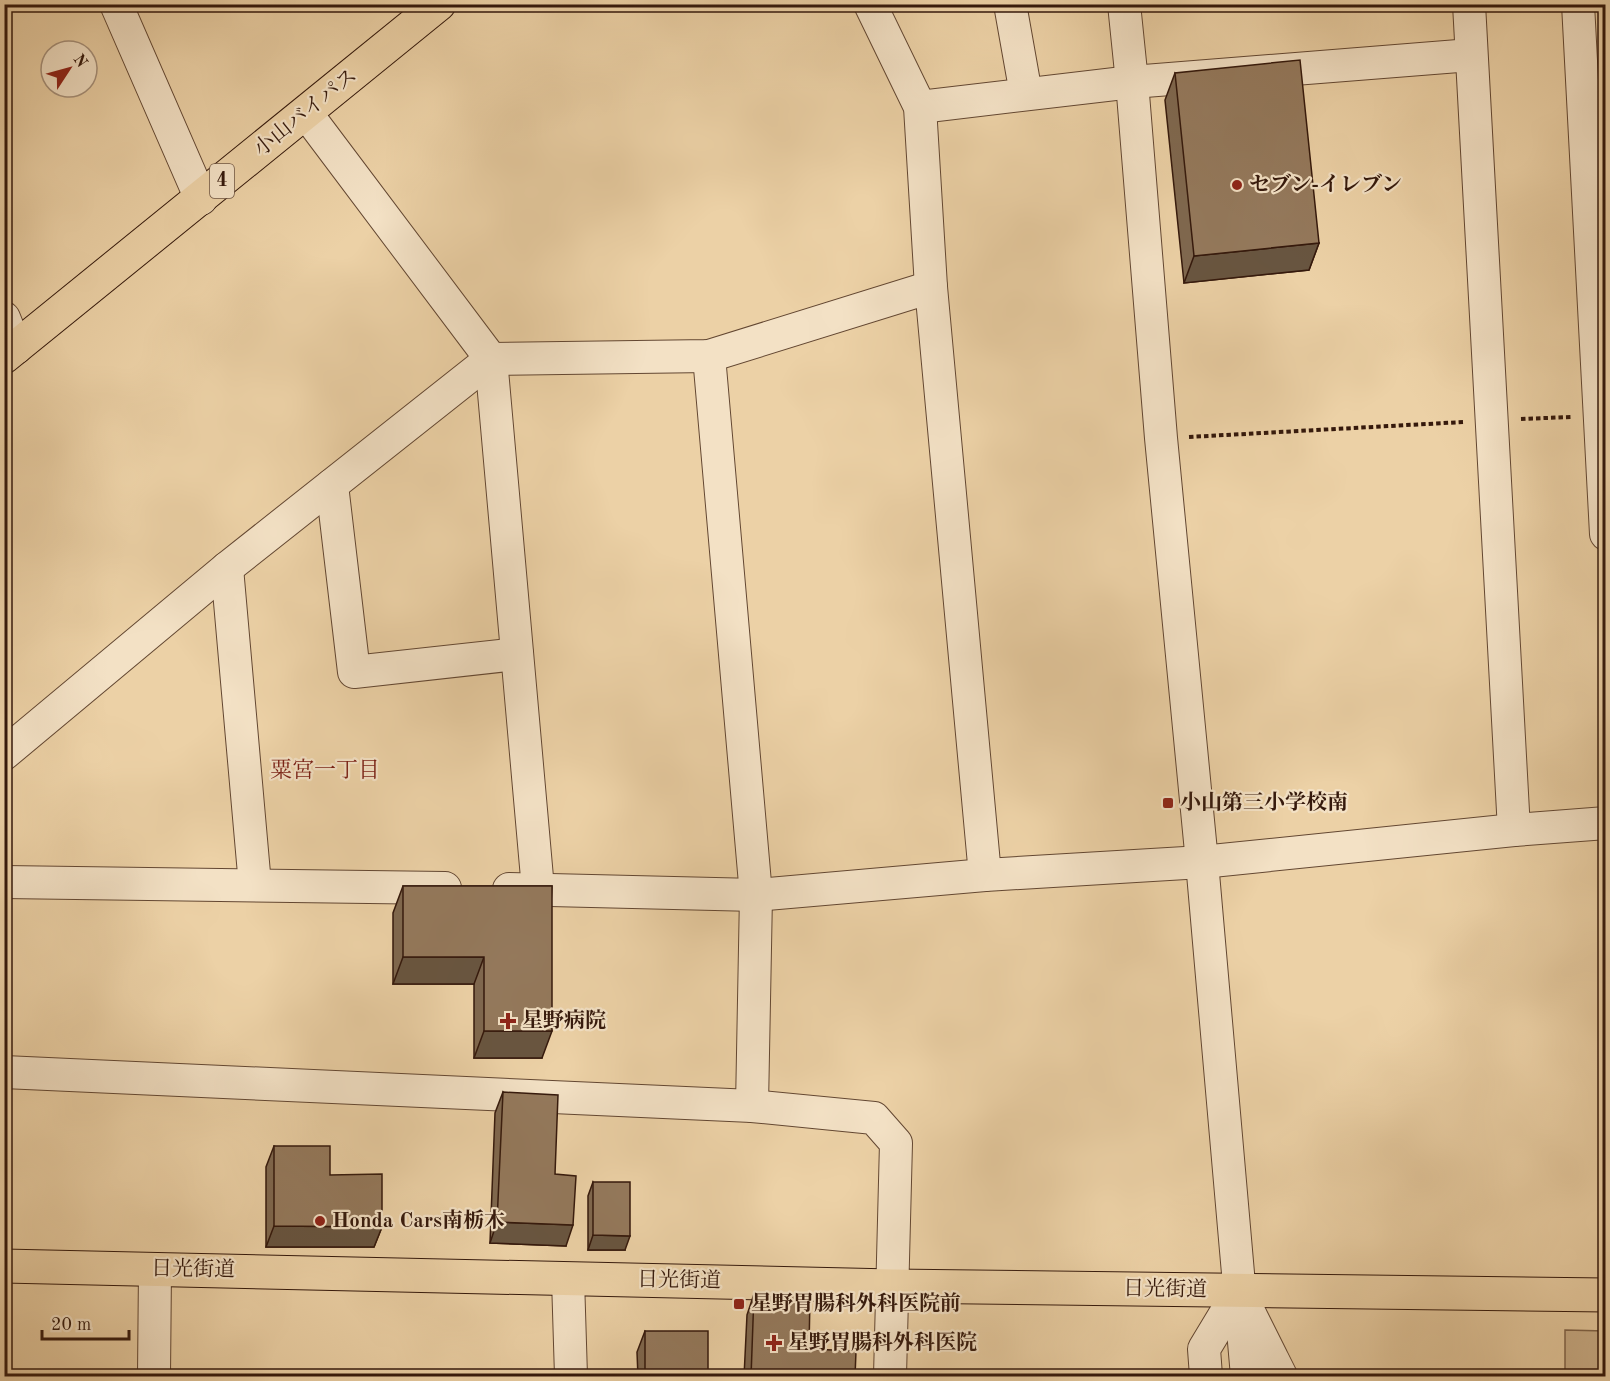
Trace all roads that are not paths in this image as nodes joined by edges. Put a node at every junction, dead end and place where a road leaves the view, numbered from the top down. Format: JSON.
{"nodes":[{"id":1,"x":116,"y":4,"type":"edge"},
{"id":2,"x":439,"y":4,"type":"edge"},
{"id":3,"x":1010,"y":4,"type":"edge"},
{"id":4,"x":1124,"y":4,"type":"edge"},
{"id":5,"x":1469,"y":4,"type":"edge"},
{"id":6,"x":1578,"y":4,"type":"edge"},
{"id":7,"x":876,"y":7,"type":"edge"},
{"id":8,"x":1471,"y":55,"type":"junction"},
{"id":9,"x":1132,"y":82,"type":"junction"},
{"id":10,"x":1026,"y":94,"type":"junction"},
{"id":11,"x":920,"y":106,"type":"junction"},
{"id":12,"x":306,"y":113,"type":"junction"},
{"id":13,"x":201,"y":199,"type":"junction"},
{"id":14,"x":931,"y":287,"type":"junction"},
{"id":15,"x":8,"y":341,"type":"edge"},
{"id":16,"x":708,"y":356,"type":"junction"},
{"id":17,"x":490,"y":359,"type":"junction"},
{"id":18,"x":332,"y":485,"type":"junction"},
{"id":19,"x":1605,"y":534,"type":"edge"},
{"id":20,"x":227,"y":568,"type":"junction"},
{"id":21,"x":517,"y":654,"type":"junction"},
{"id":22,"x":4,"y":754,"type":"edge"},
{"id":23,"x":1605,"y":823,"type":"edge"},
{"id":24,"x":1514,"y":830,"type":"junction"},
{"id":25,"x":1202,"y":862,"type":"junction"},
{"id":26,"x":985,"y":875,"type":"junction"},
{"id":27,"x":4,"y":882,"type":"edge"},
{"id":28,"x":255,"y":885,"type":"junction"},
{"id":29,"x":538,"y":889,"type":"junction"},
{"id":30,"x":756,"y":895,"type":"junction"},
{"id":31,"x":4,"y":1072,"type":"edge"},
{"id":32,"x":752,"y":1106,"type":"junction"},
{"id":33,"x":4,"y":1266,"type":"edge"},
{"id":34,"x":155,"y":1269,"type":"junction"},
{"id":35,"x":568,"y":1279,"type":"junction"},
{"id":36,"x":892,"y":1286,"type":"junction"},
{"id":37,"x":1239,"y":1291,"type":"junction"},
{"id":38,"x":1605,"y":1295,"type":"edge"},
{"id":39,"x":154,"y":1377,"type":"edge"},
{"id":40,"x":571,"y":1377,"type":"edge"},
{"id":41,"x":890,"y":1377,"type":"edge"},
{"id":42,"x":1206,"y":1377,"type":"edge"},
{"id":43,"x":1247,"y":1377,"type":"edge"},
{"id":44,"x":1281,"y":1377,"type":"edge"}],
"edges":[{"from":1,"to":13,"type":"street"},
{"from":2,"to":12,"type":"main road","name":"小山バイパス","number":"4"},
{"from":3,"to":10,"type":"street"},
{"from":4,"to":9,"type":"street"},
{"from":5,"to":8,"type":"street"},
{"from":6,"to":19,"type":"street"},
{"from":7,"to":11,"type":"street"},
{"from":8,"to":9,"type":"street"},
{"from":8,"to":24,"type":"street"},
{"from":9,"to":10,"type":"street"},
{"from":9,"to":25,"type":"street"},
{"from":10,"to":11,"type":"street"},
{"from":11,"to":14,"type":"street"},
{"from":12,"to":13,"type":"main road","name":"小山バイパス","number":"4"},
{"from":12,"to":17,"type":"street"},
{"from":13,"to":15,"type":"main road","name":"小山バイパス","number":"4"},
{"from":14,"to":16,"type":"street"},
{"from":14,"to":26,"type":"street"},
{"from":16,"to":17,"type":"street"},
{"from":16,"to":30,"type":"street"},
{"from":17,"to":18,"type":"street"},
{"from":17,"to":21,"type":"street"},
{"from":18,"to":20,"type":"street"},
{"from":18,"to":21,"type":"street"},
{"from":20,"to":22,"type":"street"},
{"from":20,"to":28,"type":"street"},
{"from":21,"to":29,"type":"street"},
{"from":23,"to":24,"type":"street"},
{"from":24,"to":25,"type":"street"},
{"from":25,"to":26,"type":"street"},
{"from":25,"to":37,"type":"street"},
{"from":26,"to":30,"type":"street"},
{"from":27,"to":28,"type":"street"},
{"from":28,"to":29,"type":"street"},
{"from":29,"to":30,"type":"street"},
{"from":30,"to":32,"type":"street"},
{"from":31,"to":32,"type":"street"},
{"from":32,"to":36,"type":"street"},
{"from":33,"to":34,"type":"main road","name":"日光街道"},
{"from":34,"to":35,"type":"main road","name":"日光街道"},
{"from":34,"to":39,"type":"street"},
{"from":35,"to":36,"type":"main road","name":"日光街道"},
{"from":35,"to":40,"type":"street"},
{"from":36,"to":37,"type":"main road","name":"日光街道"},
{"from":36,"to":41,"type":"street"},
{"from":37,"to":38,"type":"main road","name":"日光街道"},
{"from":37,"to":42,"type":"street"},
{"from":37,"to":43,"type":"street"},
{"from":37,"to":44,"type":"street"}]}
